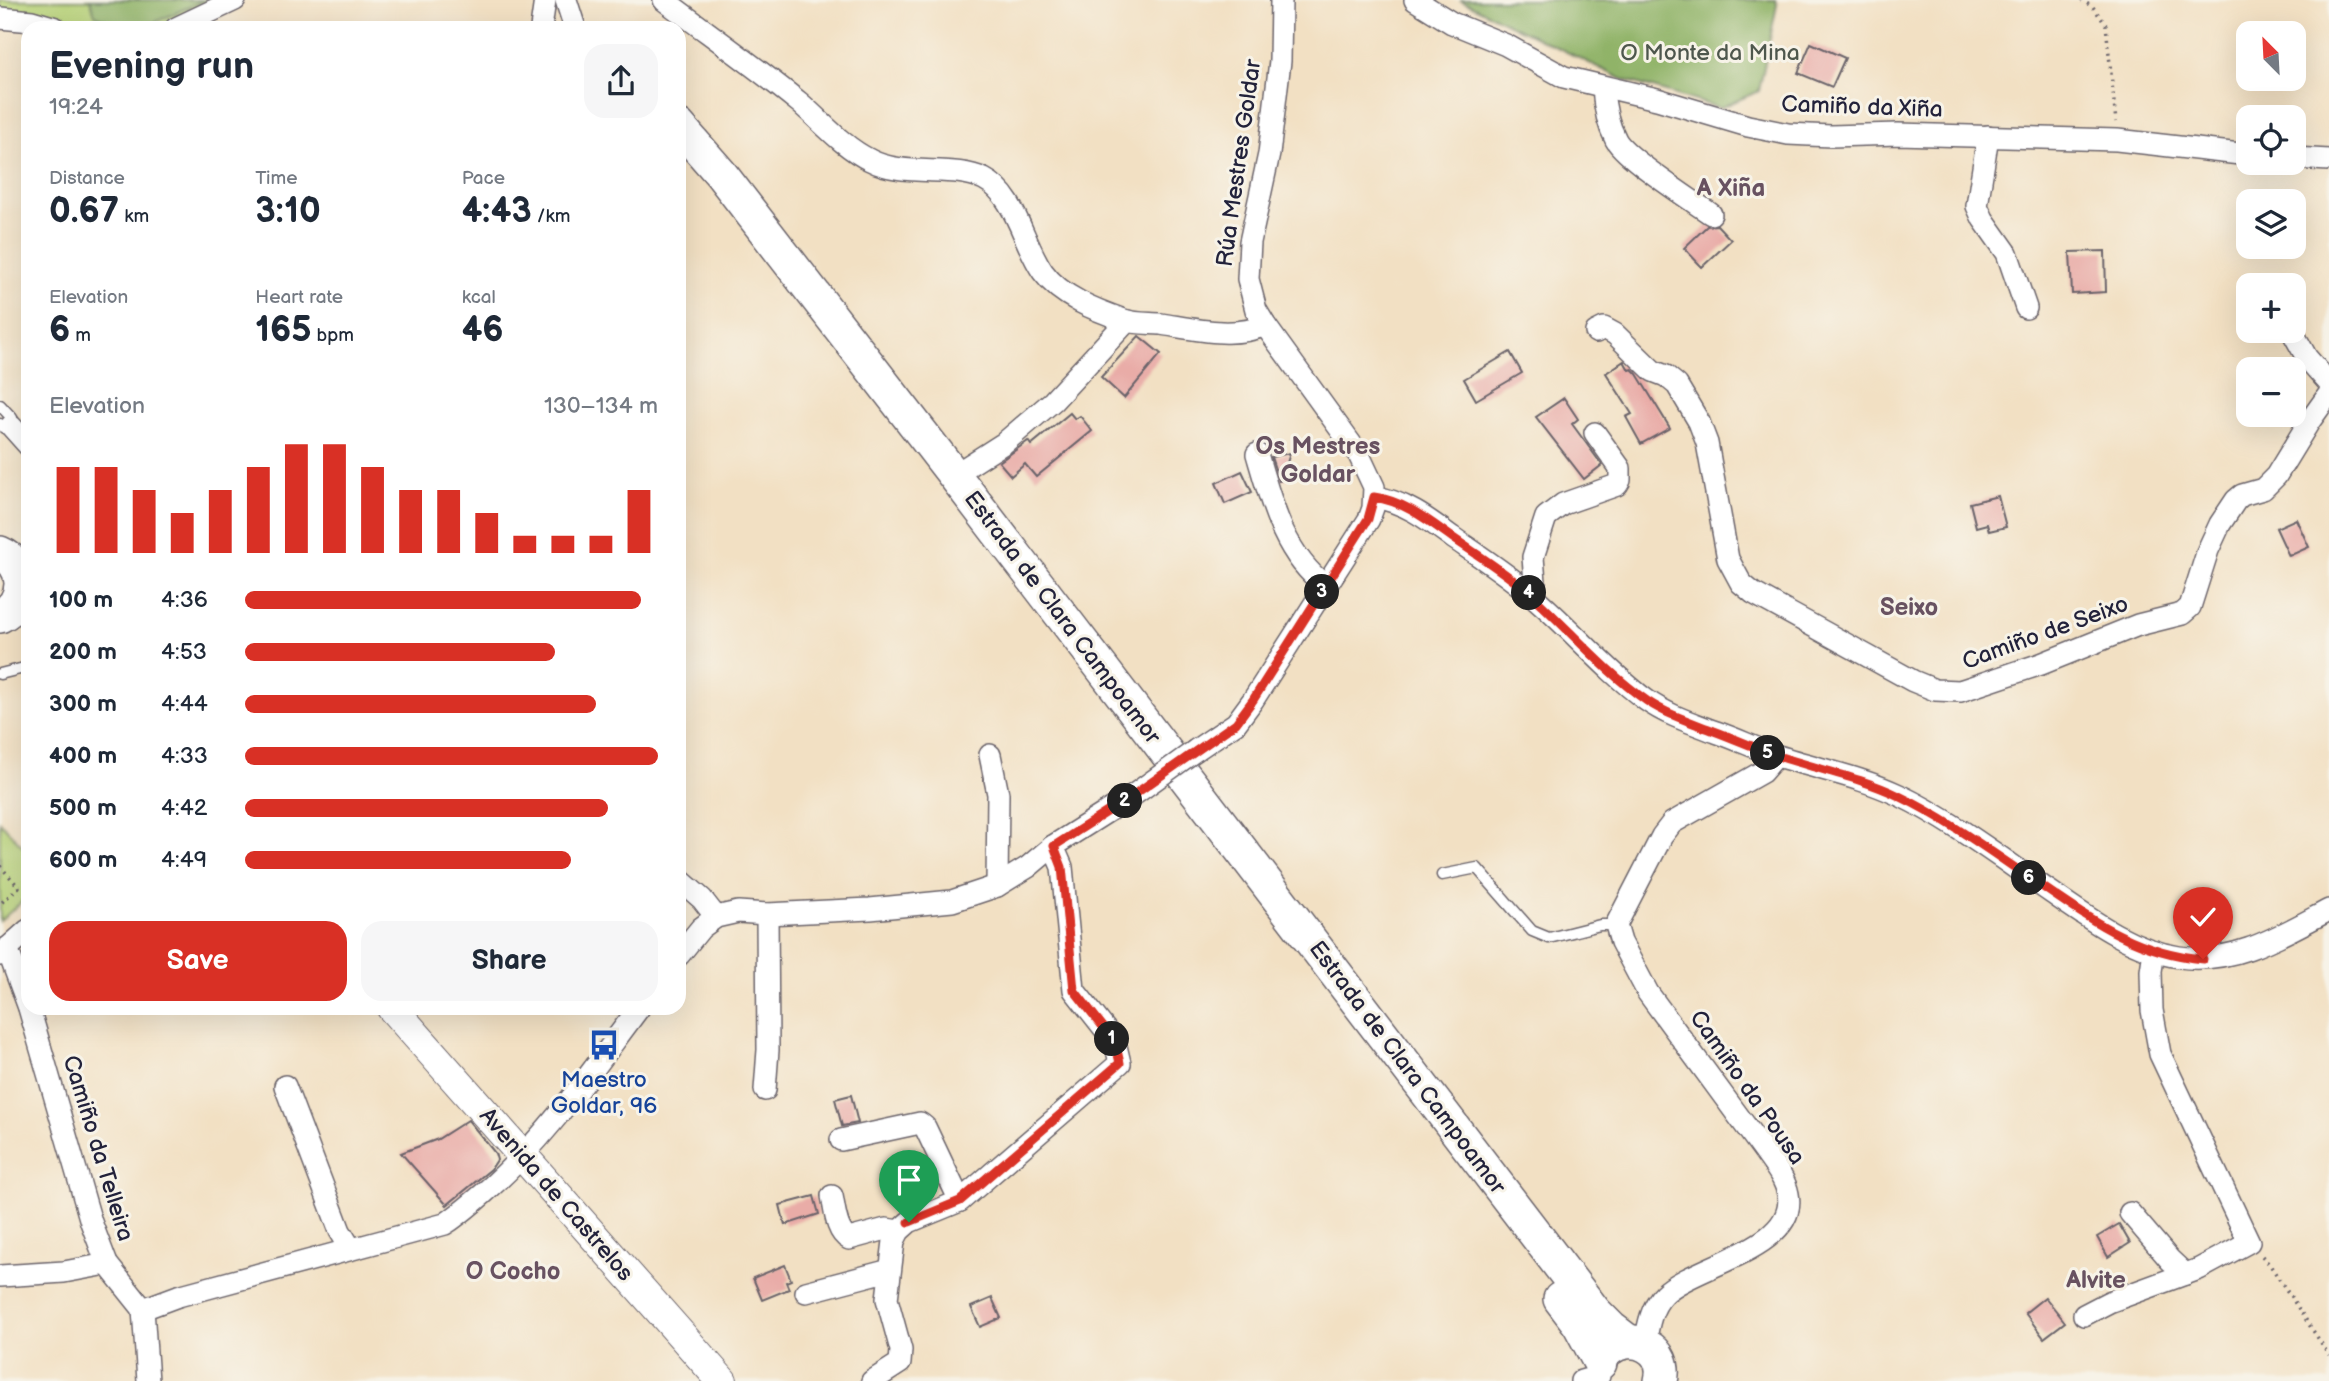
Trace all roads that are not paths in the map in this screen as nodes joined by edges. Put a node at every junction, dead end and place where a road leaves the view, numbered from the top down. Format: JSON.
{"nodes":[{"id":1,"x":234,"y":0,"type":"edge"},
{"id":2,"x":545,"y":0,"type":"edge"},
{"id":3,"x":566,"y":0,"type":"edge"},
{"id":4,"x":664,"y":0,"type":"edge"},
{"id":5,"x":1281,"y":0,"type":"edge"},
{"id":6,"x":1415,"y":0,"type":"edge"},
{"id":7,"x":0,"y":18,"type":"edge"},
{"id":8,"x":32,"y":21,"type":"edge"},
{"id":9,"x":190,"y":21,"type":"edge"},
{"id":10,"x":542,"y":21,"type":"edge"},
{"id":11,"x":573,"y":21,"type":"edge"},
{"id":12,"x":1603,"y":88,"type":"junction"},
{"id":13,"x":686,"y":133,"type":"edge"},
{"id":14,"x":1988,"y":136,"type":"junction"},
{"id":15,"x":2236,"y":153,"type":"edge"},
{"id":16,"x":2306,"y":159,"type":"edge"},
{"id":17,"x":2329,"y":160,"type":"edge"},
{"id":18,"x":686,"y":163,"type":"edge"},
{"id":19,"x":1711,"y":214,"type":"dead end"},
{"id":20,"x":2026,"y":308,"type":"dead end"},
{"id":21,"x":1127,"y":321,"type":"junction"},
{"id":22,"x":1265,"y":325,"type":"junction"},
{"id":23,"x":1596,"y":332,"type":"dead end"},
{"id":24,"x":2299,"y":343,"type":"edge"},
{"id":25,"x":2329,"y":383,"type":"edge"},
{"id":26,"x":2329,"y":394,"type":"edge"},
{"id":27,"x":0,"y":405,"type":"edge"},
{"id":28,"x":6,"y":425,"type":"edge"},
{"id":29,"x":1595,"y":433,"type":"dead end"},
{"id":30,"x":21,"y":439,"type":"edge"},
{"id":31,"x":1257,"y":454,"type":"dead end"},
{"id":32,"x":954,"y":475,"type":"junction"},
{"id":33,"x":1374,"y":497,"type":"junction"},
{"id":34,"x":14,"y":555,"type":"edge"},
{"id":35,"x":1326,"y":586,"type":"junction"},
{"id":36,"x":1528,"y":592,"type":"junction"},
{"id":37,"x":15,"y":609,"type":"edge"},
{"id":38,"x":21,"y":669,"type":"edge"},
{"id":39,"x":0,"y":674,"type":"edge"},
{"id":40,"x":990,"y":755,"type":"dead end"},
{"id":41,"x":1776,"y":756,"type":"junction"},
{"id":42,"x":1054,"y":846,"type":"junction"},
{"id":43,"x":1442,"y":875,"type":"dead end"},
{"id":44,"x":686,"y":885,"type":"edge"},
{"id":45,"x":997,"y":886,"type":"junction"},
{"id":46,"x":2329,"y":910,"type":"edge"},
{"id":47,"x":767,"y":914,"type":"junction"},
{"id":48,"x":716,"y":918,"type":"junction"},
{"id":49,"x":1616,"y":925,"type":"junction"},
{"id":50,"x":21,"y":936,"type":"edge"},
{"id":51,"x":686,"y":946,"type":"edge"},
{"id":52,"x":2154,"y":951,"type":"junction"},
{"id":53,"x":4,"y":952,"type":"edge"},
{"id":54,"x":21,"y":989,"type":"edge"},
{"id":55,"x":31,"y":1015,"type":"edge"},
{"id":56,"x":398,"y":1015,"type":"edge"},
{"id":57,"x":634,"y":1015,"type":"edge"},
{"id":58,"x":285,"y":1086,"type":"dead end"},
{"id":59,"x":765,"y":1090,"type":"dead end"},
{"id":60,"x":841,"y":1140,"type":"dead end"},
{"id":61,"x":524,"y":1155,"type":"junction"},
{"id":62,"x":832,"y":1196,"type":"dead end"},
{"id":63,"x":960,"y":1201,"type":"junction"},
{"id":64,"x":2130,"y":1213,"type":"dead end"},
{"id":65,"x":899,"y":1231,"type":"junction"},
{"id":66,"x":351,"y":1249,"type":"junction"},
{"id":67,"x":107,"y":1264,"type":"junction"},
{"id":68,"x":890,"y":1270,"type":"junction"},
{"id":69,"x":2185,"y":1274,"type":"junction"},
{"id":70,"x":0,"y":1276,"type":"edge"},
{"id":71,"x":806,"y":1292,"type":"dead end"},
{"id":72,"x":143,"y":1308,"type":"junction"},
{"id":73,"x":2084,"y":1315,"type":"dead end"},
{"id":74,"x":1636,"y":1342,"type":"junction"},
{"id":75,"x":1595,"y":1375,"type":"edge"},
{"id":76,"x":148,"y":1381,"type":"edge"},
{"id":77,"x":722,"y":1381,"type":"edge"},
{"id":78,"x":872,"y":1381,"type":"edge"},
{"id":79,"x":1661,"y":1381,"type":"edge"}],
"edges":[{"from":1,"to":9,"type":"street"},
{"from":2,"to":10,"type":"street"},
{"from":3,"to":11,"type":"street"},
{"from":4,"to":21,"type":"street"},
{"from":5,"to":22,"type":"street","name":"Rúa Mestres Goldar"},
{"from":6,"to":12,"type":"street","name":"Camiño da Xiña"},
{"from":7,"to":8,"type":"street"},
{"from":12,"to":14,"type":"street","name":"Camiño da Xiña"},
{"from":12,"to":19,"type":"street"},
{"from":13,"to":32,"type":"main road","name":"Estrada de Clara Campoamor"},
{"from":14,"to":15,"type":"street","name":"Camiño da Xiña"},
{"from":14,"to":20,"type":"street"},
{"from":16,"to":17,"type":"street"},
{"from":18,"to":75,"type":"main road","name":"Estrada de Clara Campoamor"},
{"from":21,"to":22,"type":"street"},
{"from":21,"to":32,"type":"street"},
{"from":22,"to":33,"type":"street","name":"Rúa Mestres Goldar"},
{"from":23,"to":26,"type":"street","name":"Camiño de Seixo"},
{"from":24,"to":25,"type":"street"},
{"from":27,"to":28,"type":"lane"},
{"from":28,"to":30,"type":"street"},
{"from":29,"to":36,"type":"street"},
{"from":31,"to":35,"type":"street"},
{"from":32,"to":74,"type":"main road","name":"Estrada de Clara Campoamor"},
{"from":33,"to":35,"type":"street"},
{"from":33,"to":36,"type":"street"},
{"from":34,"to":37,"type":"main road"},
{"from":35,"to":42,"type":"street","bridge":true},
{"from":36,"to":41,"type":"street"},
{"from":38,"to":39,"type":"lane"},
{"from":40,"to":45,"type":"street"},
{"from":41,"to":49,"type":"street"},
{"from":41,"to":52,"type":"street"},
{"from":42,"to":45,"type":"street"},
{"from":42,"to":63,"type":"street"},
{"from":43,"to":49,"type":"lane"},
{"from":44,"to":48,"type":"street"},
{"from":45,"to":47,"type":"street"},
{"from":46,"to":52,"type":"street"},
{"from":47,"to":48,"type":"street"},
{"from":47,"to":59,"type":"street"},
{"from":48,"to":51,"type":"street"},
{"from":49,"to":74,"type":"street","name":"Camiño da Pousa"},
{"from":50,"to":53,"type":"street"},
{"from":52,"to":69,"type":"street"},
{"from":53,"to":54,"type":"street","name":"Camiño da Telleira"},
{"from":55,"to":67,"type":"street","name":"Camiño da Telleira"},
{"from":56,"to":61,"type":"main road","name":"Avenida de Castrelos"},
{"from":57,"to":61,"type":"street"},
{"from":58,"to":66,"type":"street"},
{"from":60,"to":63,"type":"street"},
{"from":61,"to":66,"type":"street"},
{"from":61,"to":77,"type":"main road","name":"Avenida de Castrelos"},
{"from":62,"to":65,"type":"street"},
{"from":63,"to":65,"type":"street"},
{"from":64,"to":69,"type":"street"},
{"from":65,"to":68,"type":"street"},
{"from":66,"to":72,"type":"street"},
{"from":67,"to":70,"type":"street","name":"Camiño da Telleira"},
{"from":67,"to":72,"type":"street","name":"Camiño da Telleira"},
{"from":68,"to":71,"type":"street"},
{"from":68,"to":78,"type":"street"},
{"from":69,"to":73,"type":"street"},
{"from":72,"to":76,"type":"street"},
{"from":74,"to":75,"type":"main road","name":"Estrada de Clara Campoamor"},
{"from":74,"to":79,"type":"main road","name":"Estrada de Clara Campoamor"}]}
